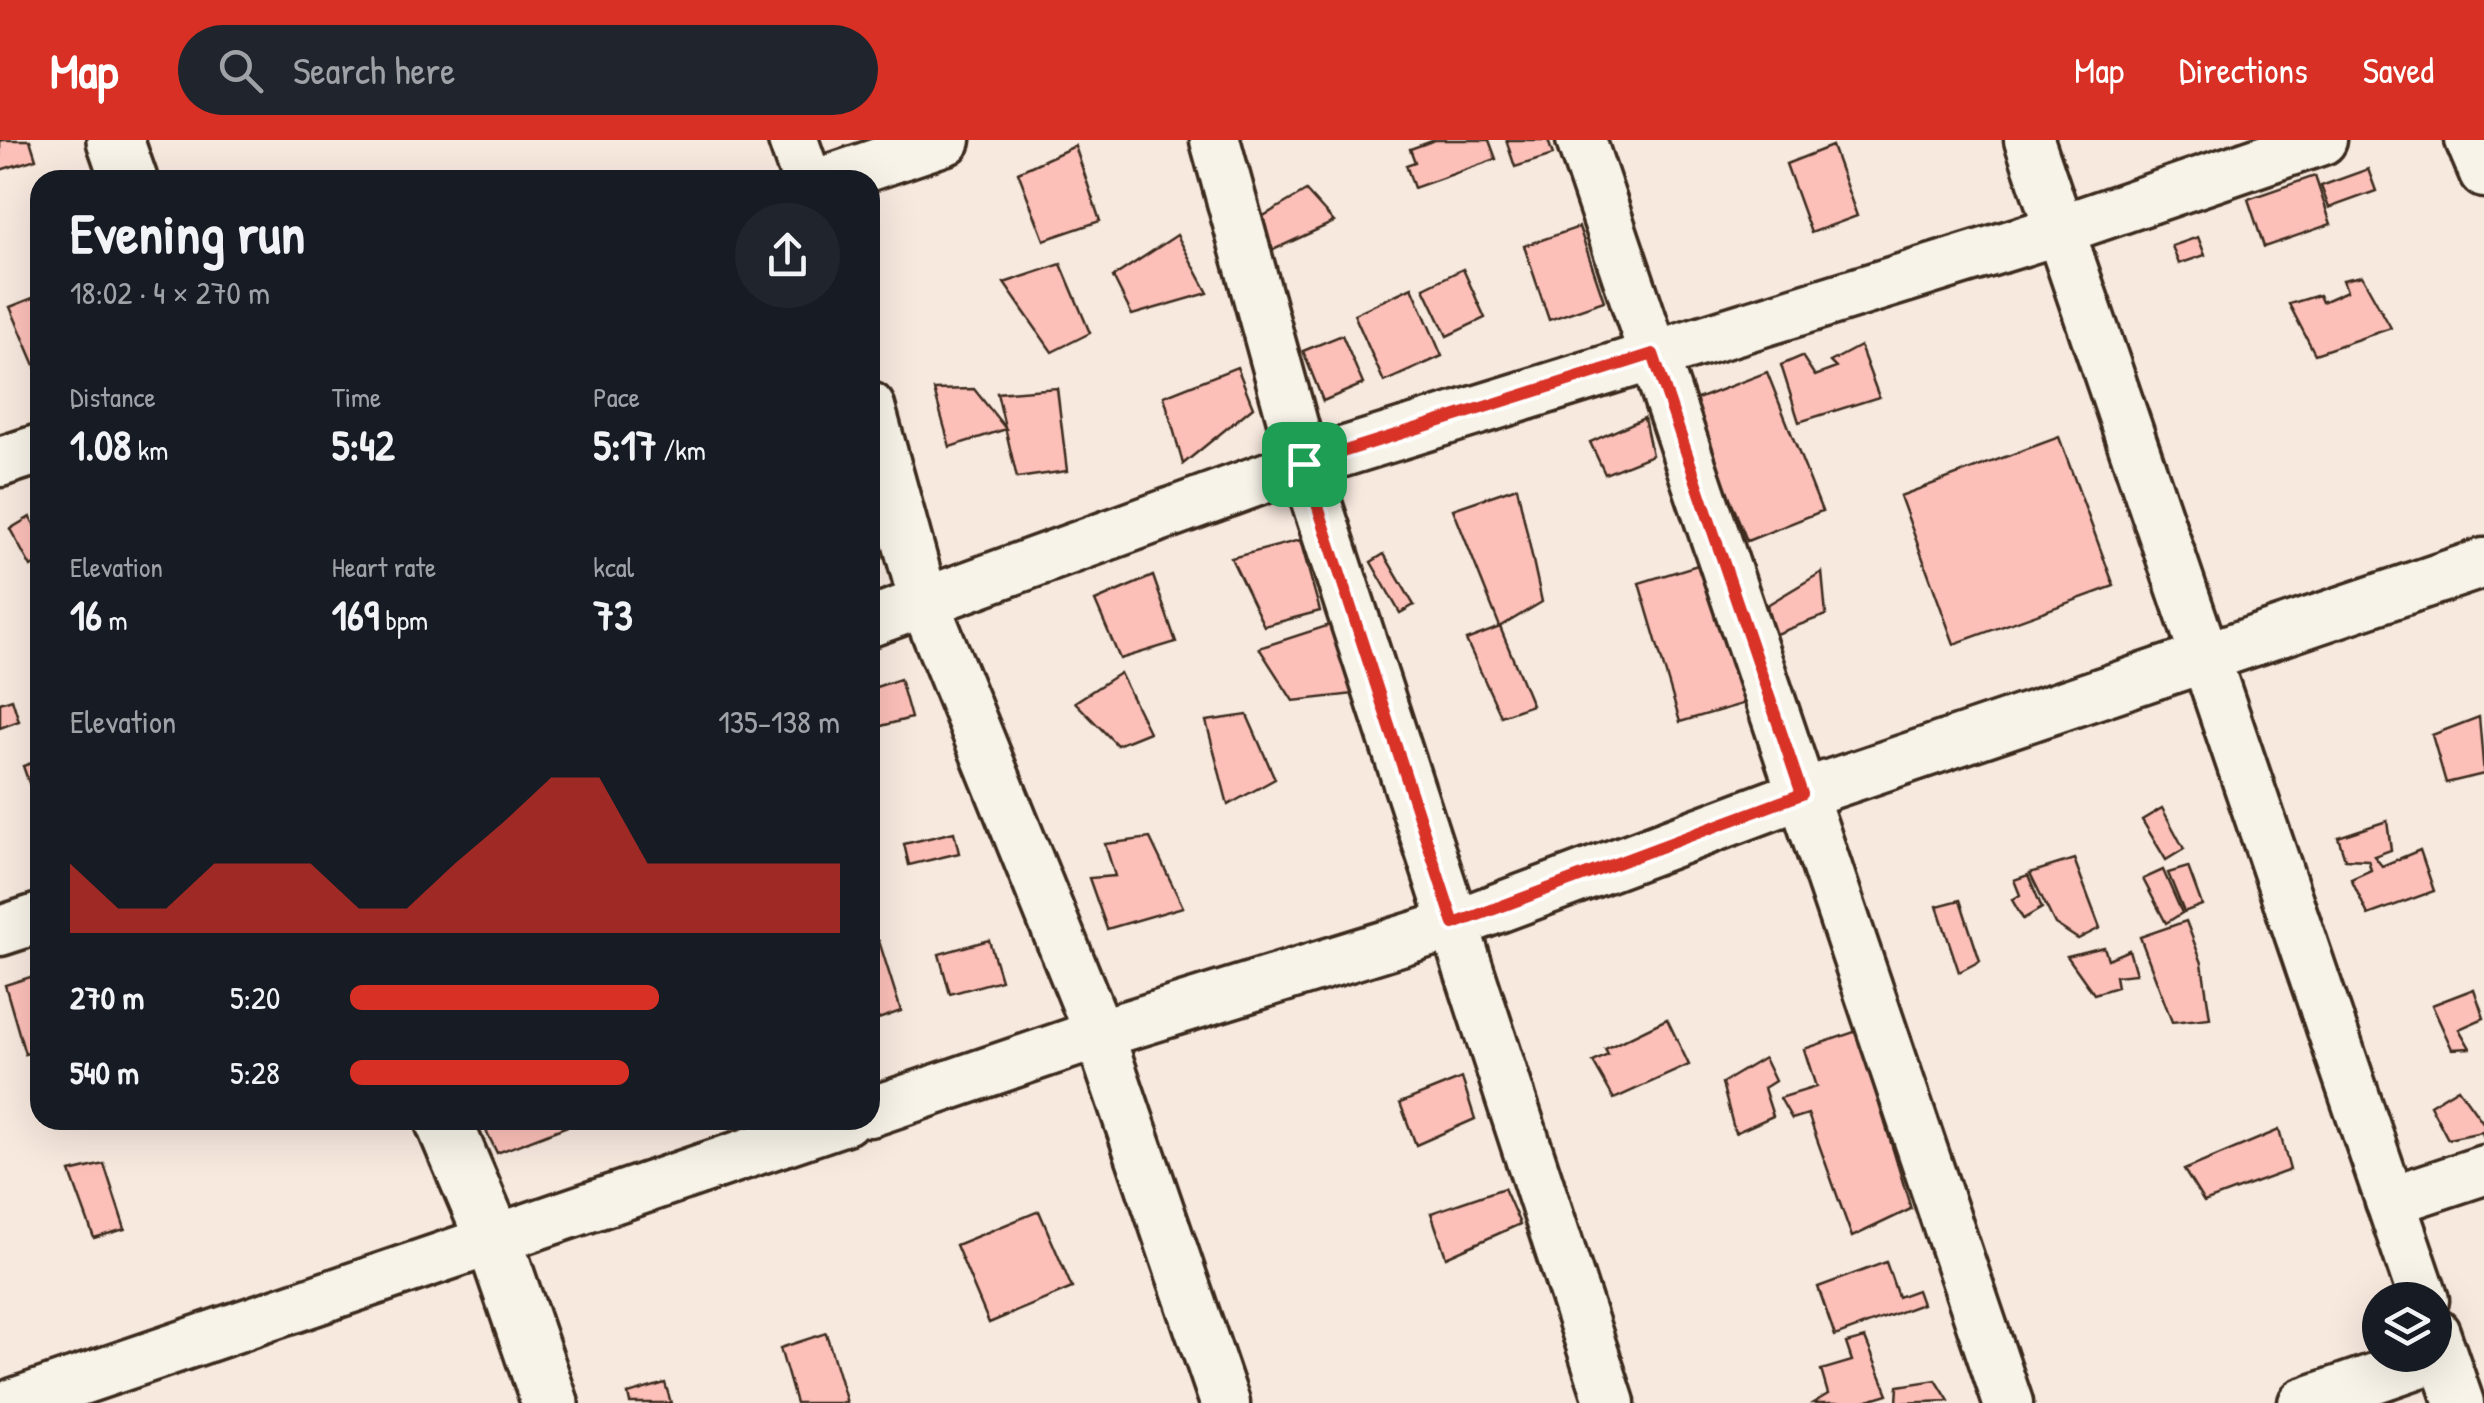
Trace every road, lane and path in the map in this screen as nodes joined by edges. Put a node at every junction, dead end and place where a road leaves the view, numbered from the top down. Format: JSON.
{"nodes":[{"id":1,"x":115,"y":140,"type":"edge"},
{"id":2,"x":793,"y":140,"type":"edge"},
{"id":3,"x":946,"y":140,"type":"edge"},
{"id":4,"x":1215,"y":140,"type":"edge"},
{"id":5,"x":1581,"y":140,"type":"edge"},
{"id":6,"x":2029,"y":140,"type":"edge"},
{"id":7,"x":2322,"y":140,"type":"edge"},
{"id":8,"x":2470,"y":140,"type":"edge"},
{"id":9,"x":125,"y":170,"type":"edge"},
{"id":10,"x":803,"y":170,"type":"edge"},
{"id":11,"x":858,"y":170,"type":"edge"},
{"id":12,"x":2484,"y":173,"type":"edge"},
{"id":13,"x":2059,"y":230,"type":"junction"},
{"id":14,"x":1653,"y":354,"type":"junction"},
{"id":15,"x":880,"y":443,"type":"edge"},
{"id":16,"x":30,"y":452,"type":"edge"},
{"id":17,"x":0,"y":462,"type":"edge"},
{"id":18,"x":1304,"y":464,"type":"junction"},
{"id":19,"x":2484,"y":563,"type":"edge"},
{"id":20,"x":924,"y":602,"type":"junction"},
{"id":21,"x":880,"y":618,"type":"edge"},
{"id":22,"x":2205,"y":657,"type":"junction"},
{"id":23,"x":1802,"y":794,"type":"junction"},
{"id":24,"x":30,"y":921,"type":"edge"},
{"id":25,"x":1454,"y":924,"type":"junction"},
{"id":26,"x":0,"y":931,"type":"edge"},
{"id":27,"x":1098,"y":1034,"type":"junction"},
{"id":28,"x":880,"y":1109,"type":"edge"},
{"id":29,"x":448,"y":1130,"type":"edge"},
{"id":30,"x":817,"y":1130,"type":"edge"},
{"id":31,"x":2484,"y":1170,"type":"edge"},
{"id":32,"x":2390,"y":1200,"type":"junction"},
{"id":33,"x":494,"y":1240,"type":"junction"},
{"id":34,"x":2418,"y":1282,"type":"edge"},
{"id":35,"x":2374,"y":1372,"type":"edge"},
{"id":36,"x":2448,"y":1372,"type":"edge"},
{"id":37,"x":14,"y":1403,"type":"edge"},
{"id":38,"x":550,"y":1403,"type":"edge"},
{"id":39,"x":1225,"y":1403,"type":"edge"},
{"id":40,"x":1610,"y":1403,"type":"edge"},
{"id":41,"x":2008,"y":1403,"type":"edge"},
{"id":42,"x":2303,"y":1403,"type":"edge"},
{"id":43,"x":2459,"y":1403,"type":"edge"}],
"edges":[{"from":1,"to":9,"type":"street"},
{"from":2,"to":10,"type":"street"},
{"from":3,"to":11,"type":"street"},
{"from":4,"to":18,"type":"street"},
{"from":5,"to":14,"type":"street"},
{"from":6,"to":13,"type":"street"},
{"from":7,"to":13,"type":"street"},
{"from":8,"to":12,"type":"street"},
{"from":13,"to":14,"type":"street"},
{"from":13,"to":22,"type":"street"},
{"from":14,"to":18,"type":"street"},
{"from":14,"to":23,"type":"street"},
{"from":15,"to":20,"type":"street"},
{"from":16,"to":17,"type":"street"},
{"from":18,"to":20,"type":"street"},
{"from":18,"to":25,"type":"street"},
{"from":19,"to":22,"type":"street"},
{"from":20,"to":21,"type":"street"},
{"from":20,"to":27,"type":"street"},
{"from":22,"to":23,"type":"street"},
{"from":22,"to":32,"type":"street"},
{"from":23,"to":25,"type":"street"},
{"from":23,"to":41,"type":"street"},
{"from":24,"to":26,"type":"street"},
{"from":25,"to":27,"type":"street"},
{"from":25,"to":40,"type":"street"},
{"from":27,"to":28,"type":"street"},
{"from":27,"to":39,"type":"street"},
{"from":29,"to":33,"type":"street"},
{"from":30,"to":33,"type":"street"},
{"from":31,"to":32,"type":"street"},
{"from":32,"to":34,"type":"street"},
{"from":33,"to":37,"type":"street"},
{"from":33,"to":38,"type":"street"},
{"from":35,"to":42,"type":"street"},
{"from":36,"to":43,"type":"street"}]}
